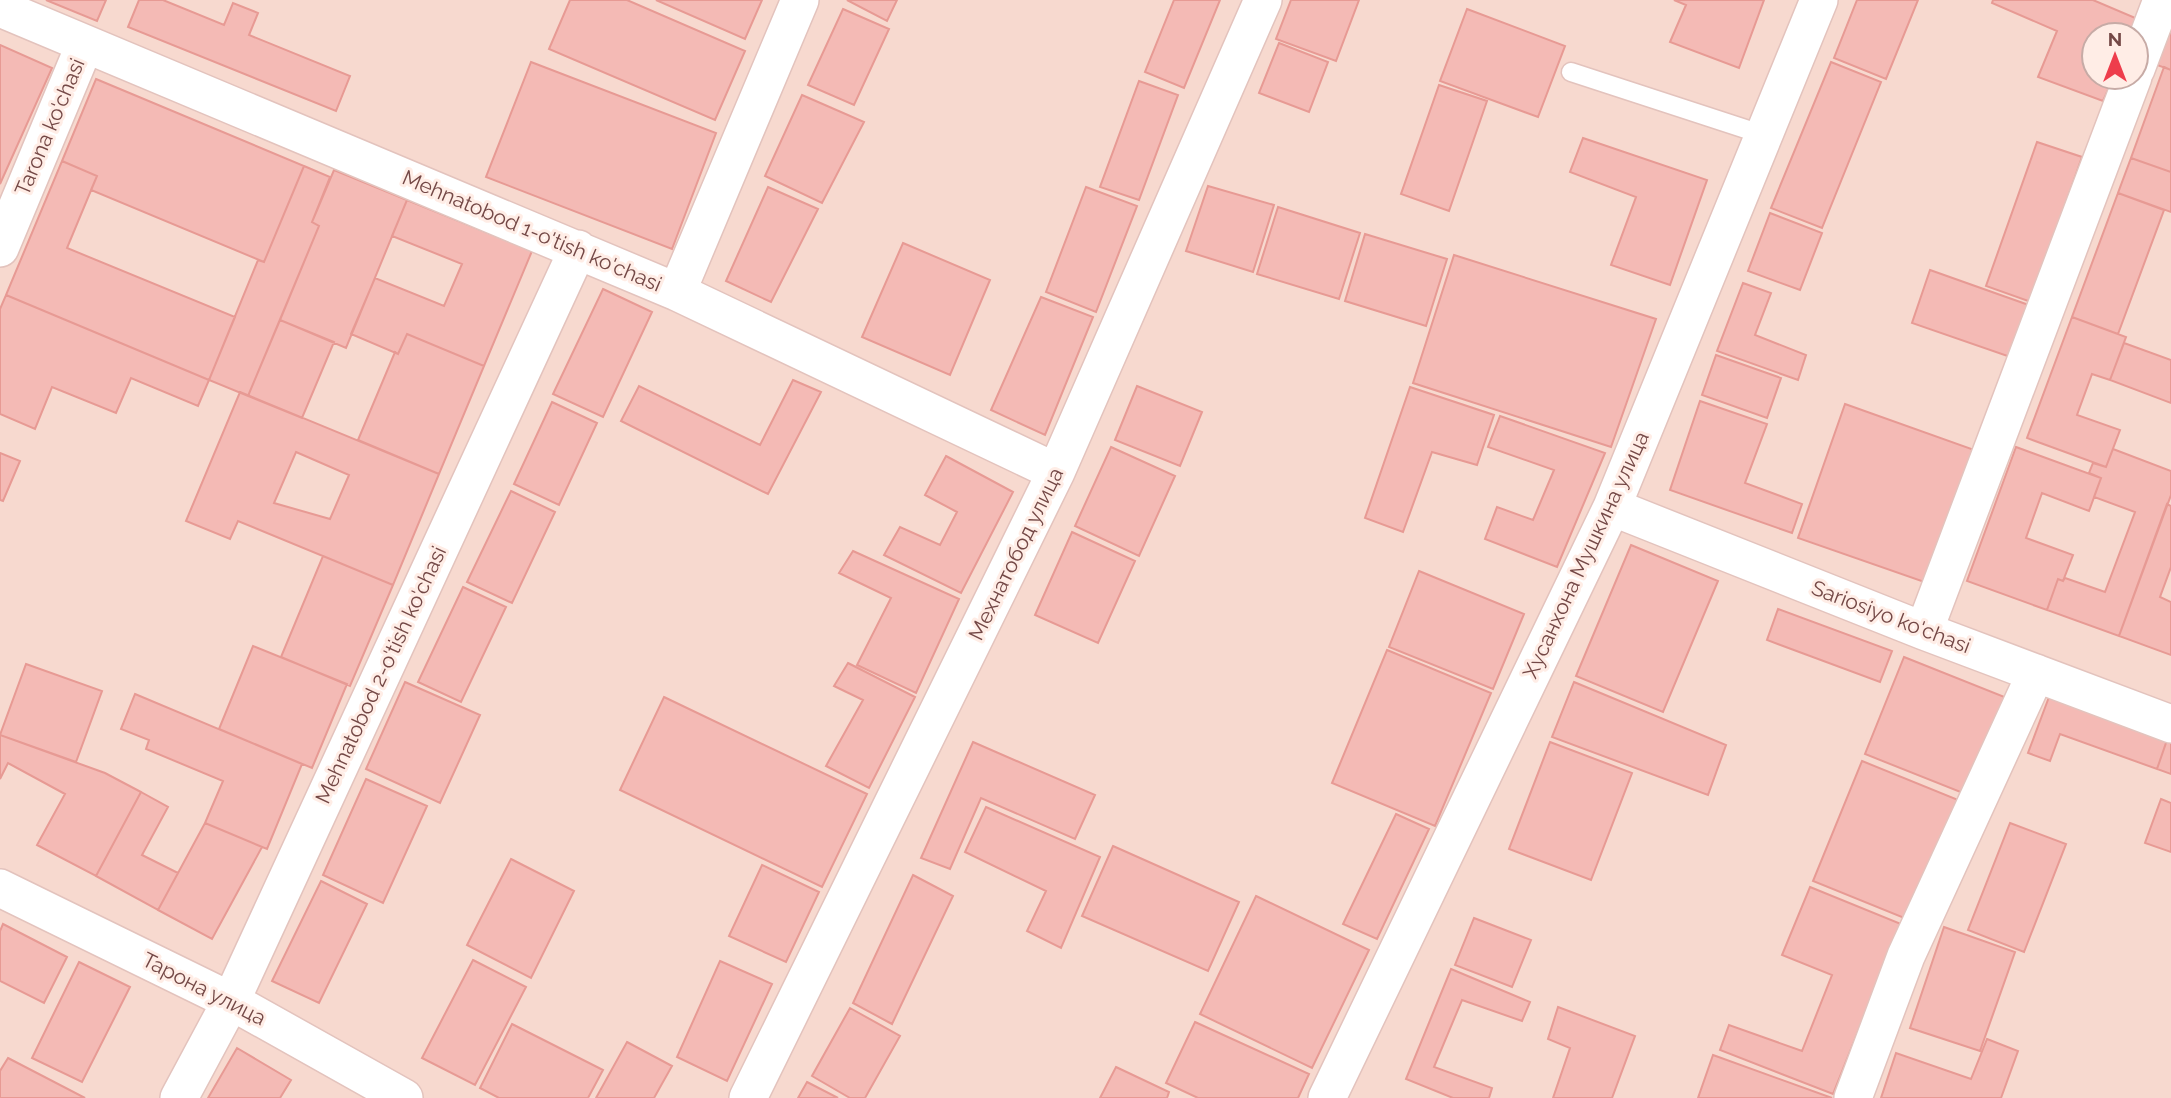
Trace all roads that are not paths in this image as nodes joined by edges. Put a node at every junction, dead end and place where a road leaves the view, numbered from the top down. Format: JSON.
{"nodes":[{"id":1,"x":800,"y":0,"type":"edge"},
{"id":2,"x":1263,"y":0,"type":"edge"},
{"id":3,"x":1819,"y":0,"type":"edge"},
{"id":4,"x":2162,"y":0,"type":"edge"},
{"id":5,"x":0,"y":8,"type":"edge"},
{"id":6,"x":2150,"y":32,"type":"edge"},
{"id":7,"x":85,"y":44,"type":"junction"},
{"id":8,"x":1571,"y":72,"type":"dead end"},
{"id":9,"x":2128,"y":91,"type":"edge"},
{"id":10,"x":1764,"y":135,"type":"junction"},
{"id":11,"x":0,"y":248,"type":"edge"},
{"id":12,"x":578,"y":249,"type":"junction"},
{"id":13,"x":677,"y":292,"type":"junction"},
{"id":14,"x":1056,"y":472,"type":"junction"},
{"id":15,"x":1612,"y":507,"type":"junction"},
{"id":16,"x":1924,"y":631,"type":"junction"},
{"id":17,"x":2036,"y":673,"type":"junction"},
{"id":18,"x":2171,"y":724,"type":"edge"},
{"id":19,"x":0,"y":888,"type":"edge"},
{"id":20,"x":231,"y":1001,"type":"junction"},
{"id":21,"x":178,"y":1098,"type":"edge"},
{"id":22,"x":404,"y":1098,"type":"edge"},
{"id":23,"x":748,"y":1098,"type":"edge"},
{"id":24,"x":1327,"y":1098,"type":"edge"},
{"id":25,"x":1853,"y":1098,"type":"edge"}],
"edges":[{"from":1,"to":13,"type":"street"},
{"from":2,"to":14,"type":"street","name":"Мехнатобод улица"},
{"from":3,"to":10,"type":"street","name":"Хусанхона Мушкина улица"},
{"from":4,"to":6,"type":"street"},
{"from":5,"to":7,"type":"street","name":"Mehnatobod 1-o'tish ko'chasi"},
{"from":7,"to":11,"type":"street","name":"Tarona ko'chasi"},
{"from":7,"to":12,"type":"street","name":"Mehnatobod 1-o'tish ko'chasi"},
{"from":8,"to":10,"type":"lane"},
{"from":9,"to":16,"type":"street"},
{"from":10,"to":15,"type":"street","name":"Хусанхона Мушкина улица"},
{"from":12,"to":13,"type":"street","name":"Mehnatobod 1-o'tish ko'chasi"},
{"from":12,"to":20,"type":"street","name":"Mehnatobod 2-o'tish ko'chasi"},
{"from":13,"to":14,"type":"street","name":"Mehnatobod 1-o'tish ko'chasi"},
{"from":14,"to":23,"type":"street","name":"Мехнатобод улица"},
{"from":15,"to":16,"type":"street","name":"Sariosiyo ko'chasi"},
{"from":15,"to":24,"type":"street","name":"Хусанхона Мушкина улица"},
{"from":16,"to":17,"type":"street","name":"Sariosiyo ko'chasi"},
{"from":17,"to":18,"type":"street","name":"Sariosiyo ko'chasi"},
{"from":17,"to":25,"type":"street"},
{"from":19,"to":20,"type":"street","name":"Тарона улица"},
{"from":20,"to":21,"type":"street","name":"Mehnatobod 2-o'tish ko'chasi"},
{"from":20,"to":22,"type":"street","name":"Тарона улица"}]}
